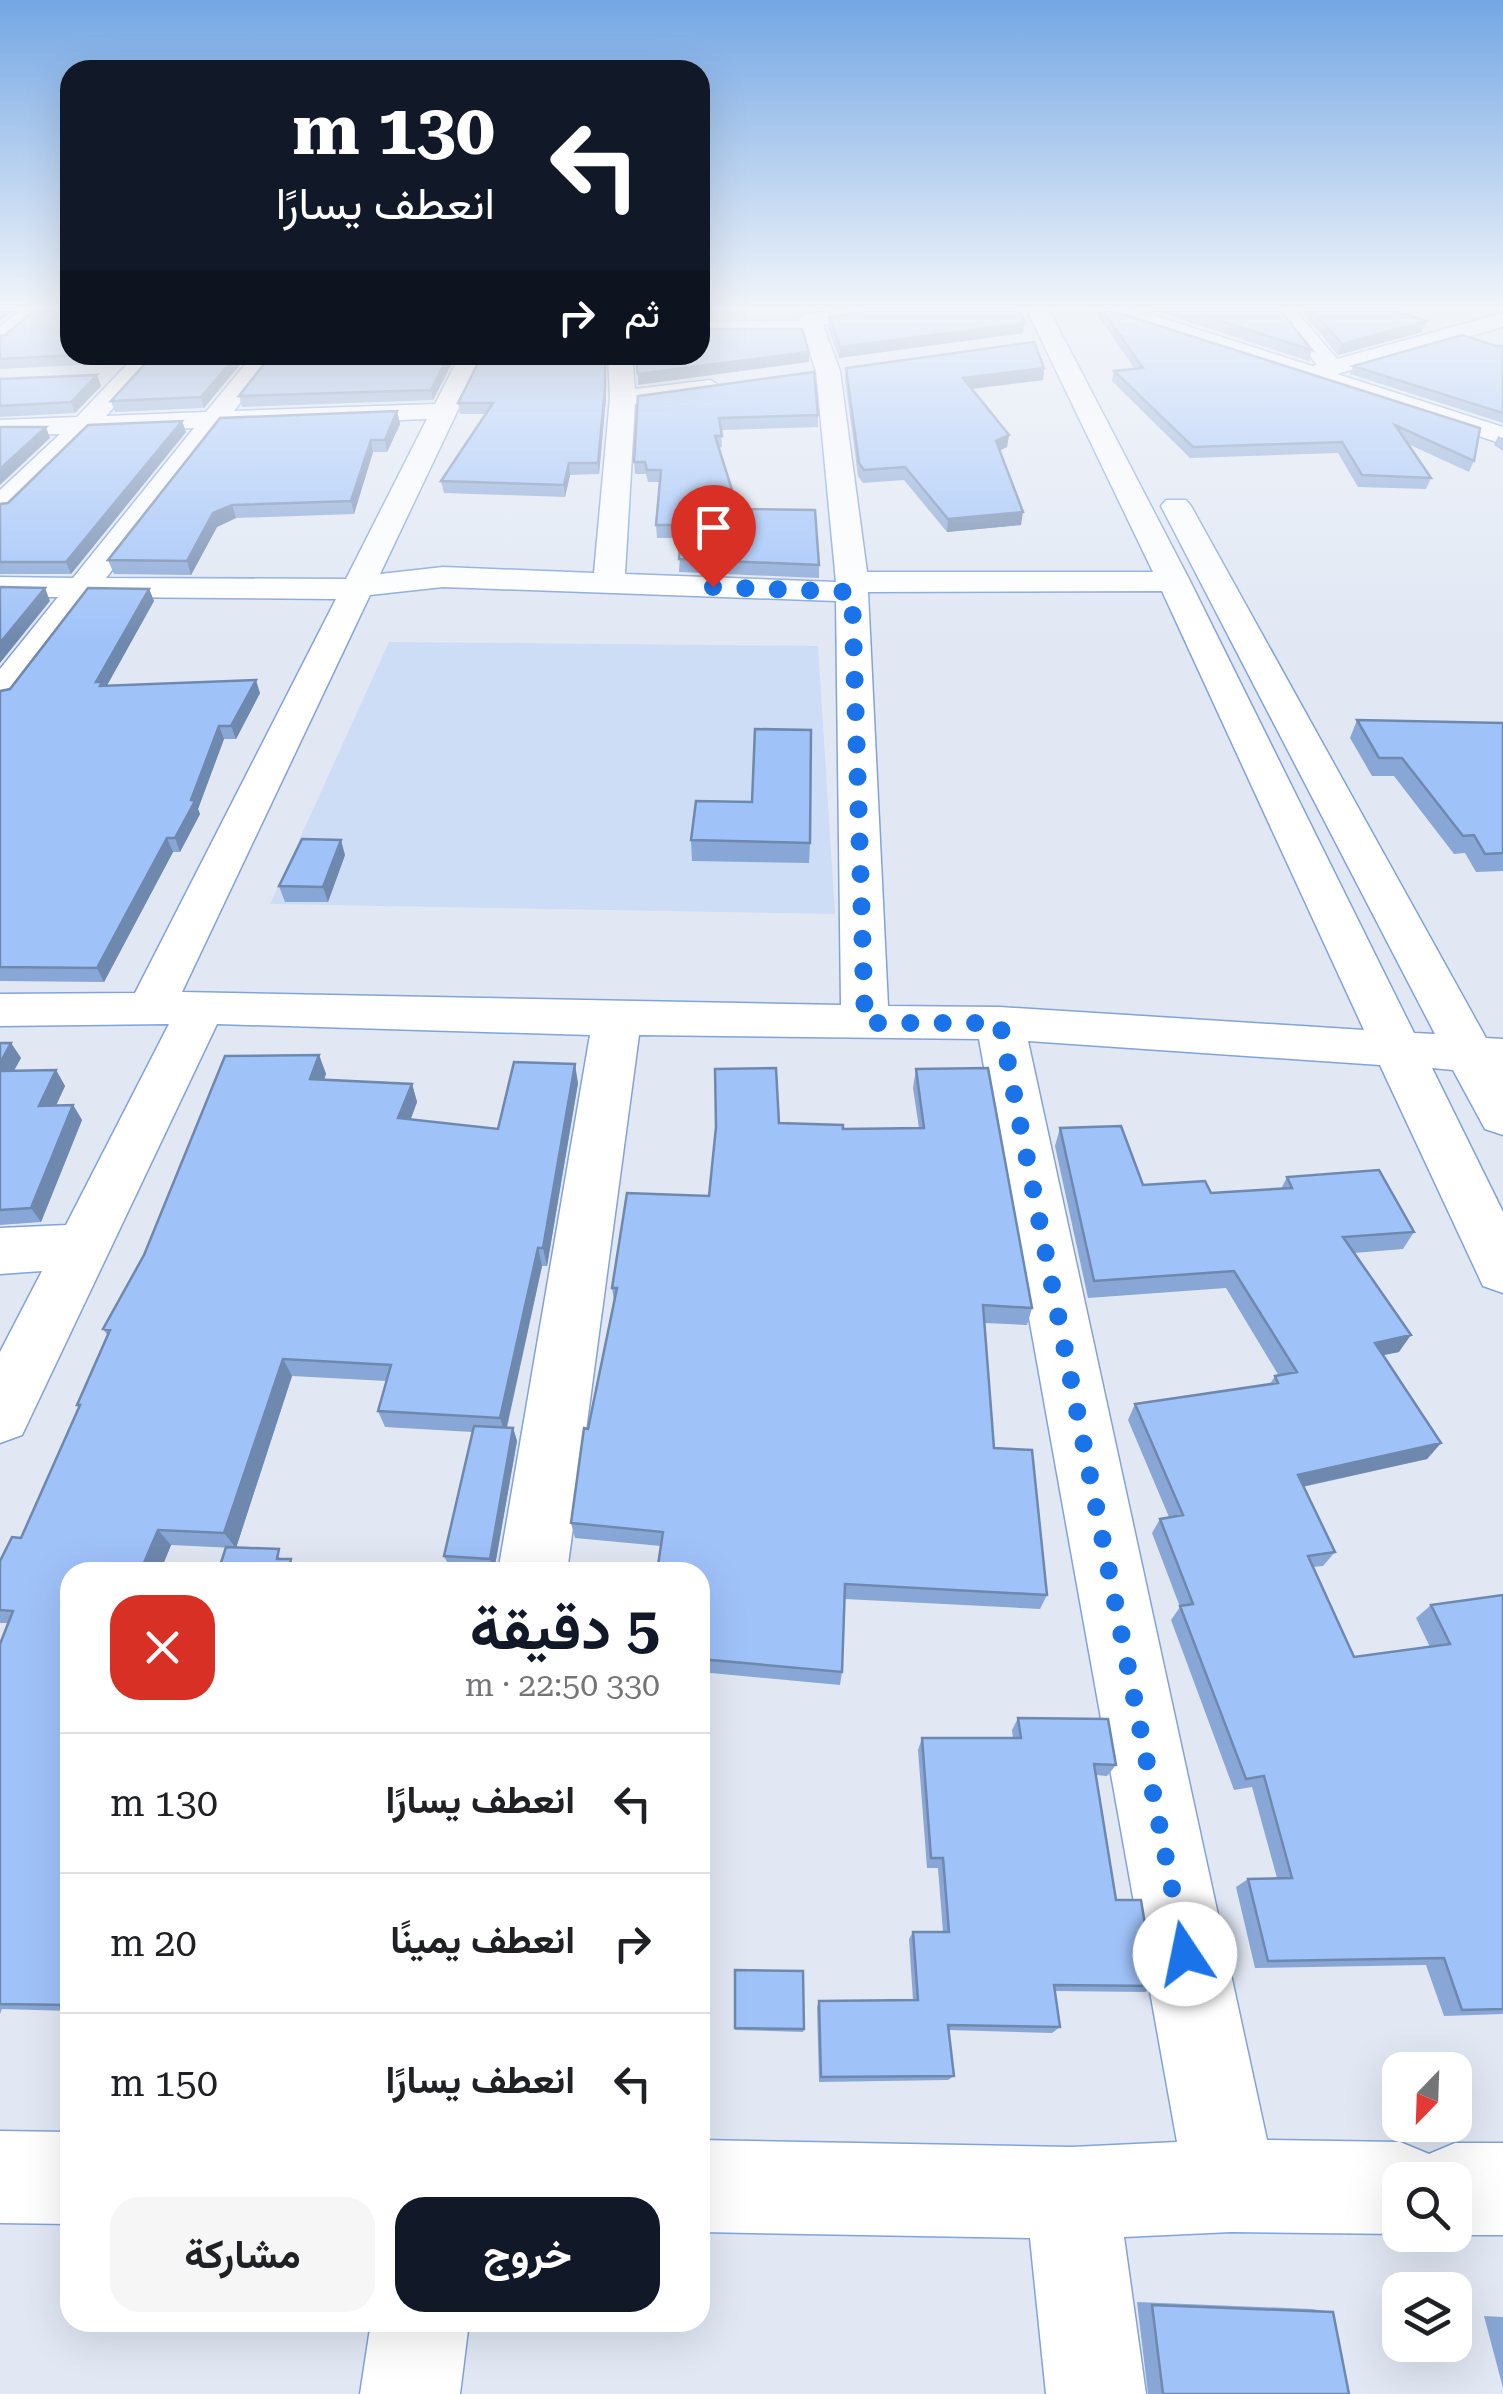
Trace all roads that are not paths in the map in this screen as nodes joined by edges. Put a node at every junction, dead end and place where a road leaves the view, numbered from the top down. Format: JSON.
{"nodes":[{"id":1,"x":91,"y":418,"type":"edge"},
{"id":2,"x":218,"y":418,"type":"junction"},
{"id":3,"x":227,"y":418,"type":"edge"},
{"id":4,"x":443,"y":418,"type":"edge"},
{"id":5,"x":622,"y":418,"type":"edge"},
{"id":6,"x":833,"y":418,"type":"edge"},
{"id":7,"x":1094,"y":418,"type":"edge"},
{"id":8,"x":1104,"y":418,"type":"edge"},
{"id":9,"x":1452,"y":418,"type":"edge"},
{"id":10,"x":85,"y":424,"type":"junction"},
{"id":11,"x":0,"y":428,"type":"edge"},
{"id":12,"x":1503,"y":436,"type":"edge"},
{"id":13,"x":0,"y":506,"type":"edge"},
{"id":14,"x":1174,"y":582,"type":"junction"},
{"id":15,"x":609,"y":583,"type":"junction"},
{"id":16,"x":86,"y":586,"type":"junction"},
{"id":17,"x":0,"y":587,"type":"edge"},
{"id":18,"x":852,"y":587,"type":"junction"},
{"id":19,"x":354,"y":588,"type":"junction"},
{"id":20,"x":0,"y":692,"type":"edge"},
{"id":21,"x":176,"y":1009,"type":"junction"},
{"id":22,"x":0,"y":1010,"type":"edge"},
{"id":23,"x":617,"y":1019,"type":"junction"},
{"id":24,"x":865,"y":1023,"type":"junction"},
{"id":25,"x":1000,"y":1023,"type":"junction"},
{"id":26,"x":1396,"y":1050,"type":"junction"},
{"id":27,"x":1487,"y":1055,"type":"edge"},
{"id":28,"x":1503,"y":1116,"type":"edge"},
{"id":29,"x":84,"y":1246,"type":"junction"},
{"id":30,"x":0,"y":1251,"type":"edge"},
{"id":31,"x":1503,"y":1270,"type":"edge"},
{"id":32,"x":0,"y":1415,"type":"edge"},
{"id":33,"x":534,"y":1562,"type":"edge"},
{"id":34,"x":0,"y":2177,"type":"edge"},
{"id":35,"x":60,"y":2178,"type":"edge"},
{"id":36,"x":710,"y":2186,"type":"edge"},
{"id":37,"x":1231,"y":2186,"type":"junction"},
{"id":38,"x":1382,"y":2188,"type":"edge"},
{"id":39,"x":1472,"y":2189,"type":"edge"},
{"id":40,"x":1503,"y":2189,"type":"edge"},
{"id":41,"x":1072,"y":2193,"type":"junction"},
{"id":42,"x":419,"y":2332,"type":"edge"},
{"id":43,"x":410,"y":2394,"type":"edge"},
{"id":44,"x":1096,"y":2394,"type":"edge"}],
"edges":[{"from":1,"to":10,"type":"street"},
{"from":2,"to":3,"type":"street"},
{"from":2,"to":10,"type":"street"},
{"from":2,"to":16,"type":"street"},
{"from":4,"to":19,"type":"street"},
{"from":5,"to":15,"type":"street"},
{"from":6,"to":18,"type":"street"},
{"from":7,"to":14,"type":"street"},
{"from":8,"to":27,"type":"street"},
{"from":9,"to":12,"type":"street"},
{"from":10,"to":11,"type":"street"},
{"from":10,"to":13,"type":"street"},
{"from":14,"to":18,"type":"street"},
{"from":14,"to":26,"type":"street"},
{"from":15,"to":18,"type":"street"},
{"from":15,"to":19,"type":"street"},
{"from":16,"to":17,"type":"street"},
{"from":16,"to":19,"type":"street"},
{"from":16,"to":20,"type":"street"},
{"from":18,"to":24,"type":"street"},
{"from":19,"to":21,"type":"street"},
{"from":21,"to":22,"type":"street"},
{"from":21,"to":23,"type":"street"},
{"from":21,"to":29,"type":"street"},
{"from":23,"to":24,"type":"street"},
{"from":23,"to":33,"type":"street"},
{"from":24,"to":25,"type":"street"},
{"from":25,"to":26,"type":"street"},
{"from":25,"to":37,"type":"street"},
{"from":26,"to":27,"type":"street"},
{"from":26,"to":31,"type":"street"},
{"from":27,"to":28,"type":"street"},
{"from":29,"to":30,"type":"street"},
{"from":29,"to":32,"type":"street"},
{"from":34,"to":35,"type":"street"},
{"from":36,"to":41,"type":"street"},
{"from":37,"to":38,"type":"street"},
{"from":37,"to":41,"type":"street"},
{"from":39,"to":40,"type":"street"},
{"from":41,"to":44,"type":"street"},
{"from":42,"to":43,"type":"street"}]}
